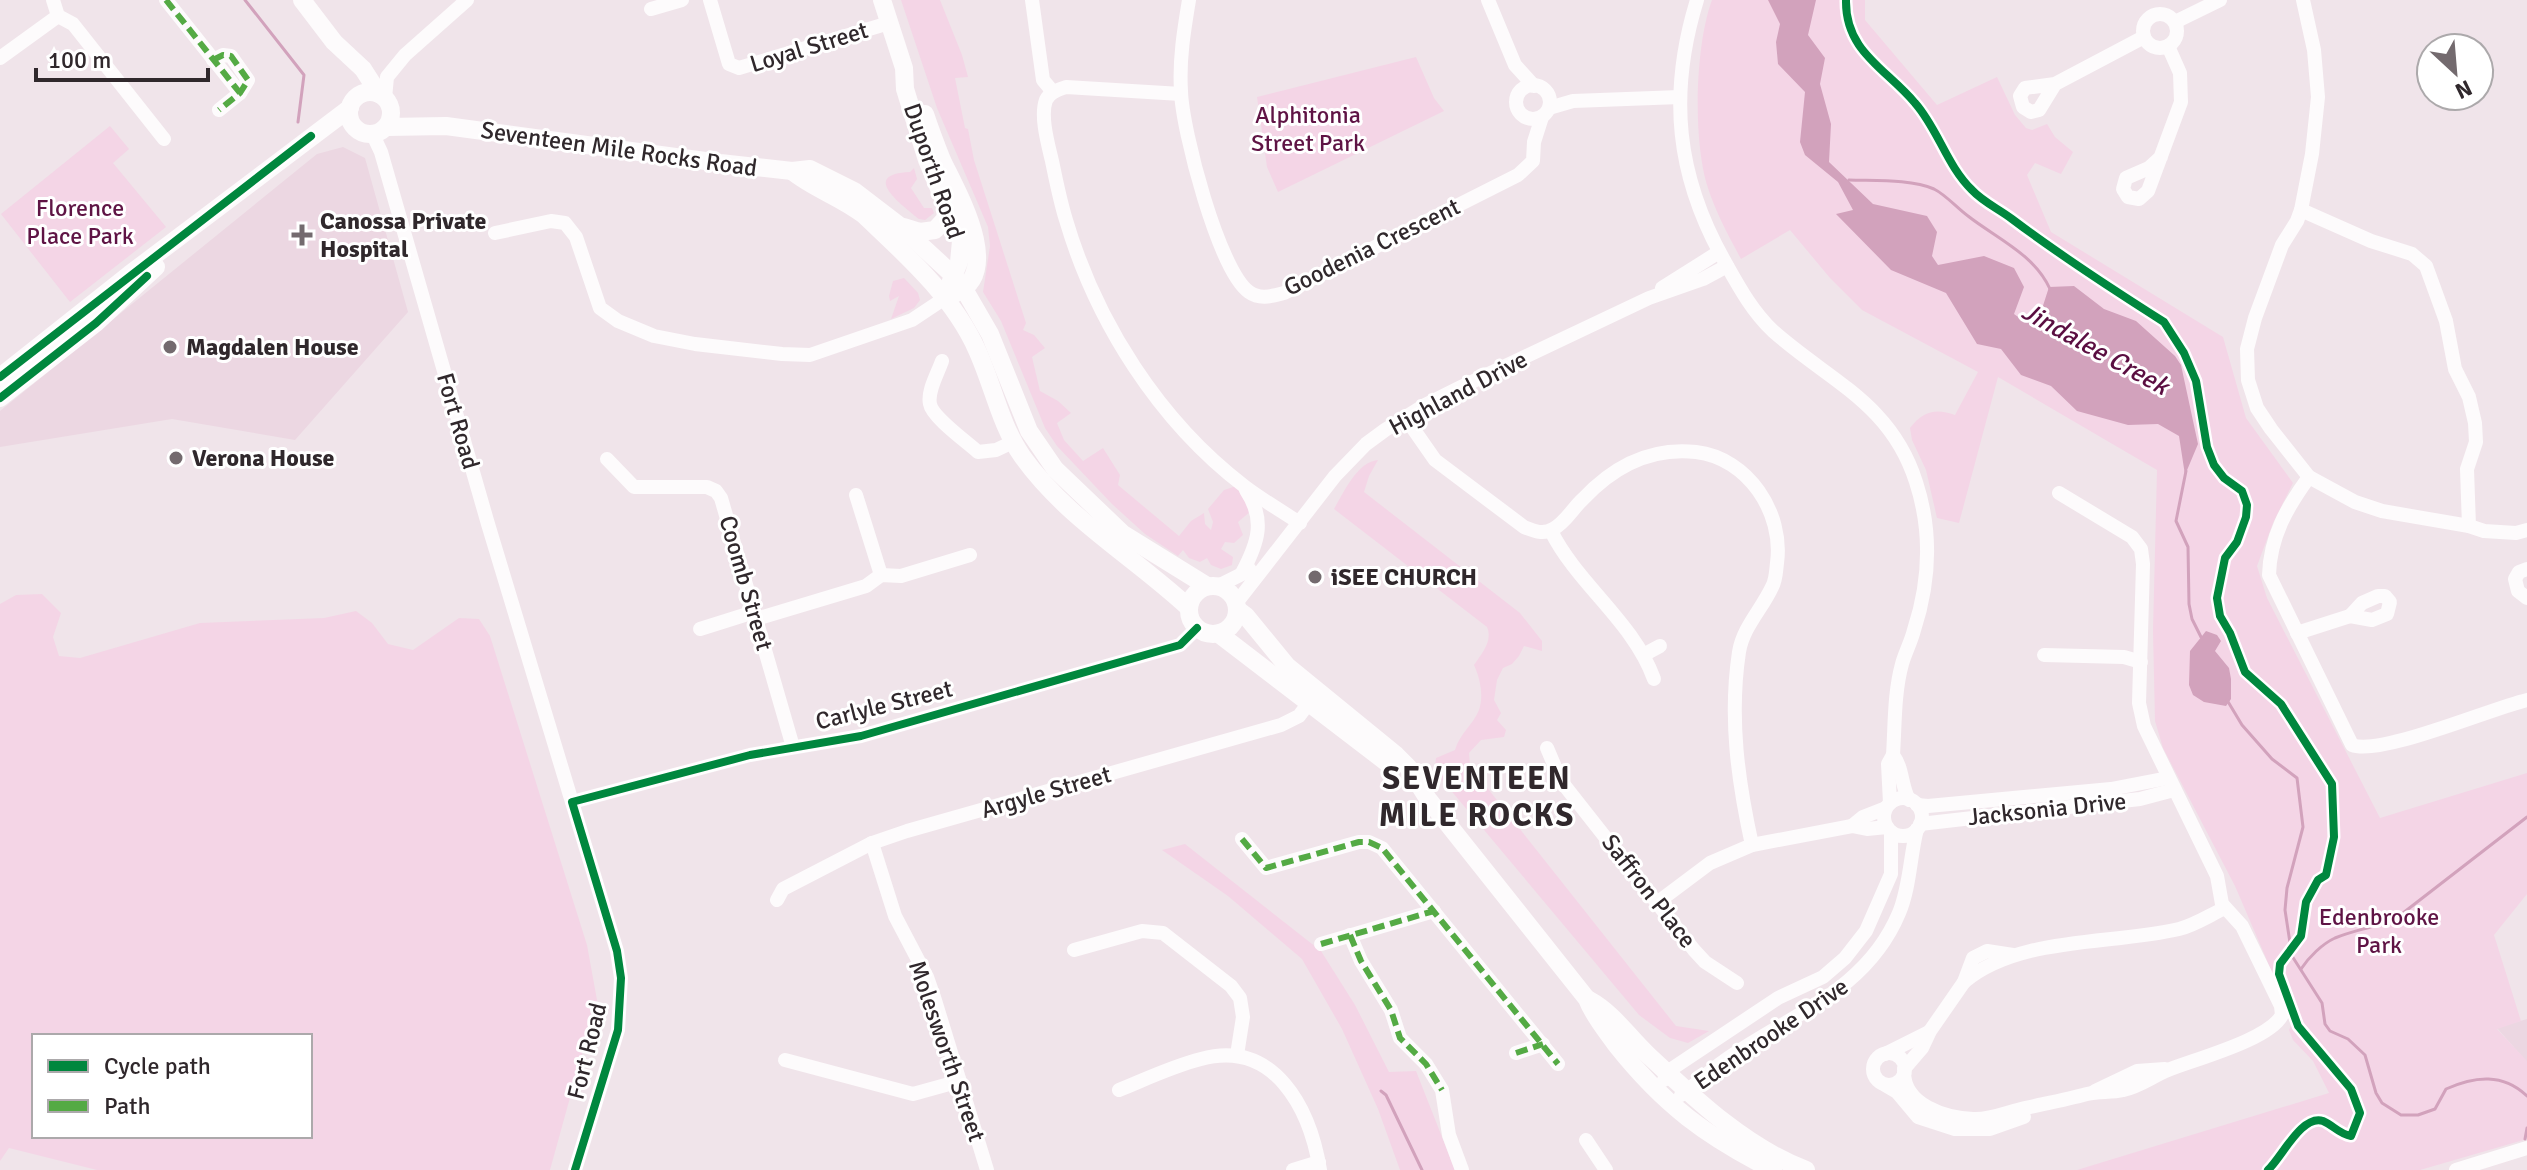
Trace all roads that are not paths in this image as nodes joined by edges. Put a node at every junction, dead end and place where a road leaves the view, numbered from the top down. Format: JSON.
{"nodes":[{"id":1,"x":53,"y":0,"type":"edge"},
{"id":2,"x":166,"y":0,"type":"edge"},
{"id":3,"x":302,"y":0,"type":"edge"},
{"id":4,"x":467,"y":0,"type":"edge"},
{"id":5,"x":682,"y":0,"type":"edge"},
{"id":6,"x":710,"y":0,"type":"edge"},
{"id":7,"x":882,"y":0,"type":"edge"},
{"id":8,"x":1032,"y":0,"type":"edge"},
{"id":9,"x":1189,"y":0,"type":"edge"},
{"id":10,"x":1488,"y":0,"type":"edge"},
{"id":11,"x":1697,"y":0,"type":"edge"},
{"id":12,"x":2147,"y":0,"type":"edge"},
{"id":13,"x":2220,"y":0,"type":"edge"},
{"id":14,"x":2302,"y":1,"type":"edge"},
{"id":15,"x":651,"y":9,"type":"dead end"},
{"id":16,"x":2152,"y":15,"type":"junction"},
{"id":17,"x":58,"y":16,"type":"junction"},
{"id":18,"x":2175,"y":22,"type":"junction"},
{"id":19,"x":889,"y":23,"type":"junction"},
{"id":20,"x":2144,"y":37,"type":"junction"},
{"id":21,"x":334,"y":42,"type":"junction"},
{"id":22,"x":2168,"y":46,"type":"junction"},
{"id":23,"x":405,"y":55,"type":"junction"},
{"id":24,"x":0,"y":58,"type":"edge"},
{"id":25,"x":1515,"y":65,"type":"junction"},
{"id":26,"x":904,"y":68,"type":"junction"},
{"id":27,"x":363,"y":69,"type":"junction"},
{"id":28,"x":2055,"y":84,"type":"dead end"},
{"id":29,"x":1534,"y":86,"type":"junction"},
{"id":30,"x":1053,"y":92,"type":"junction"},
{"id":31,"x":1181,"y":94,"type":"junction"},
{"id":32,"x":1518,"y":95,"type":"junction"},
{"id":33,"x":1680,"y":97,"type":"junction"},
{"id":34,"x":1542,"y":109,"type":"junction"},
{"id":35,"x":219,"y":110,"type":"dead end"},
{"id":36,"x":351,"y":111,"type":"junction"},
{"id":37,"x":383,"y":112,"type":"junction"},
{"id":38,"x":164,"y":139,"type":"dead end"},
{"id":39,"x":2161,"y":157,"type":"dead end"},
{"id":40,"x":792,"y":171,"type":"junction"},
{"id":41,"x":947,"y":204,"type":"junction"},
{"id":42,"x":2301,"y":210,"type":"junction"},
{"id":43,"x":197,"y":224,"type":"junction"},
{"id":44,"x":901,"y":227,"type":"junction"},
{"id":45,"x":495,"y":233,"type":"dead end"},
{"id":46,"x":1719,"y":252,"type":"junction"},
{"id":47,"x":1727,"y":266,"type":"junction"},
{"id":48,"x":959,"y":282,"type":"junction"},
{"id":49,"x":945,"y":298,"type":"junction"},
{"id":50,"x":1649,"y":298,"type":"junction"},
{"id":51,"x":942,"y":361,"type":"dead end"},
{"id":52,"x":0,"y":377,"type":"edge"},
{"id":53,"x":0,"y":398,"type":"edge"},
{"id":54,"x":1405,"y":417,"type":"junction"},
{"id":55,"x":1013,"y":442,"type":"junction"},
{"id":56,"x":607,"y":459,"type":"dead end"},
{"id":57,"x":2309,"y":477,"type":"junction"},
{"id":58,"x":1244,"y":486,"type":"junction"},
{"id":59,"x":2059,"y":493,"type":"dead end"},
{"id":60,"x":856,"y":495,"type":"dead end"},
{"id":61,"x":1300,"y":523,"type":"junction"},
{"id":62,"x":2469,"y":526,"type":"junction"},
{"id":63,"x":2527,"y":530,"type":"edge"},
{"id":64,"x":1551,"y":531,"type":"junction"},
{"id":65,"x":970,"y":555,"type":"dead end"},
{"id":66,"x":1265,"y":563,"type":"junction"},
{"id":67,"x":2527,"y":569,"type":"edge"},
{"id":68,"x":1242,"y":573,"type":"junction"},
{"id":69,"x":881,"y":575,"type":"junction"},
{"id":70,"x":1212,"y":586,"type":"junction"},
{"id":71,"x":2527,"y":598,"type":"edge"},
{"id":72,"x":1237,"y":606,"type":"junction"},
{"id":73,"x":1189,"y":608,"type":"junction"},
{"id":74,"x":755,"y":616,"type":"junction"},
{"id":75,"x":2350,"y":616,"type":"dead end"},
{"id":76,"x":1197,"y":628,"type":"junction"},
{"id":77,"x":700,"y":629,"type":"dead end"},
{"id":78,"x":2297,"y":633,"type":"junction"},
{"id":79,"x":1219,"y":634,"type":"junction"},
{"id":80,"x":1660,"y":646,"type":"dead end"},
{"id":81,"x":1645,"y":654,"type":"junction"},
{"id":82,"x":2044,"y":655,"type":"dead end"},
{"id":83,"x":2141,"y":662,"type":"junction"},
{"id":84,"x":1654,"y":679,"type":"dead end"},
{"id":85,"x":1314,"y":697,"type":"junction"},
{"id":86,"x":2527,"y":700,"type":"edge"},
{"id":87,"x":793,"y":747,"type":"junction"},
{"id":88,"x":1547,"y":748,"type":"dead end"},
{"id":89,"x":1893,"y":755,"type":"junction"},
{"id":90,"x":2171,"y":784,"type":"junction"},
{"id":91,"x":572,"y":802,"type":"junction"},
{"id":92,"x":1913,"y":802,"type":"junction"},
{"id":93,"x":1888,"y":806,"type":"junction"},
{"id":94,"x":1852,"y":826,"type":"junction"},
{"id":95,"x":1918,"y":827,"type":"junction"},
{"id":96,"x":1889,"y":830,"type":"junction"},
{"id":97,"x":1242,"y":839,"type":"dead end"},
{"id":98,"x":872,"y":843,"type":"junction"},
{"id":99,"x":1752,"y":845,"type":"junction"},
{"id":100,"x":777,"y":900,"type":"dead end"},
{"id":101,"x":1658,"y":902,"type":"junction"},
{"id":102,"x":2222,"y":904,"type":"junction"},
{"id":103,"x":1434,"y":911,"type":"junction"},
{"id":104,"x":1350,"y":935,"type":"junction"},
{"id":105,"x":1321,"y":944,"type":"dead end"},
{"id":106,"x":1074,"y":950,"type":"dead end"},
{"id":107,"x":1737,"y":983,"type":"dead end"},
{"id":108,"x":1587,"y":999,"type":"junction"},
{"id":109,"x":1930,"y":1031,"type":"junction"},
{"id":110,"x":1543,"y":1044,"type":"junction"},
{"id":111,"x":1516,"y":1053,"type":"dead end"},
{"id":112,"x":1885,"y":1054,"type":"junction"},
{"id":113,"x":1237,"y":1055,"type":"junction"},
{"id":114,"x":785,"y":1060,"type":"dead end"},
{"id":115,"x":1558,"y":1064,"type":"dead end"},
{"id":116,"x":1904,"y":1070,"type":"junction"},
{"id":117,"x":1667,"y":1072,"type":"junction"},
{"id":118,"x":960,"y":1081,"type":"junction"},
{"id":119,"x":1885,"y":1085,"type":"junction"},
{"id":120,"x":1119,"y":1090,"type":"dead end"},
{"id":121,"x":1689,"y":1090,"type":"junction"},
{"id":122,"x":1661,"y":1096,"type":"junction"},
{"id":123,"x":2050,"y":1105,"type":"junction"},
{"id":124,"x":1586,"y":1140,"type":"dead end"},
{"id":125,"x":2527,"y":1148,"type":"edge"},
{"id":126,"x":1319,"y":1166,"type":"edge"},
{"id":127,"x":575,"y":1170,"type":"edge"},
{"id":128,"x":987,"y":1170,"type":"edge"},
{"id":129,"x":1293,"y":1170,"type":"edge"},
{"id":130,"x":1462,"y":1170,"type":"edge"},
{"id":131,"x":1606,"y":1170,"type":"edge"},
{"id":132,"x":1773,"y":1170,"type":"edge"},
{"id":133,"x":1803,"y":1170,"type":"edge"},
{"id":134,"x":2456,"y":1170,"type":"edge"}],
"edges":[{"from":1,"to":17,"type":"street"},
{"from":2,"to":35,"type":"street"},
{"from":3,"to":21,"type":"main road"},
{"from":4,"to":23,"type":"street"},
{"from":5,"to":15,"type":"street"},
{"from":6,"to":19,"type":"street","name":"Loyal Street"},
{"from":7,"to":19,"type":"main road","name":"Duporth Road"},
{"from":8,"to":30,"type":"street"},
{"from":9,"to":31,"type":"street","name":"Goodenia Crescent"},
{"from":10,"to":25,"type":"street"},
{"from":11,"to":33,"type":"street"},
{"from":12,"to":16,"type":"street"},
{"from":13,"to":18,"type":"street"},
{"from":14,"to":42,"type":"street"},
{"from":16,"to":18,"type":"street"},
{"from":16,"to":20,"type":"street"},
{"from":17,"to":24,"type":"street"},
{"from":17,"to":38,"type":"street"},
{"from":18,"to":22,"type":"street"},
{"from":19,"to":26,"type":"main road","name":"Duporth Road"},
{"from":20,"to":22,"type":"street"},
{"from":20,"to":28,"type":"street"},
{"from":21,"to":27,"type":"main road"},
{"from":21,"to":36,"type":"main road"},
{"from":22,"to":39,"type":"street"},
{"from":23,"to":27,"type":"street"},
{"from":23,"to":37,"type":"street"},
{"from":25,"to":29,"type":"street"},
{"from":25,"to":32,"type":"street","name":"Goodenia Crescent"},
{"from":26,"to":41,"type":"main road","name":"Duporth Road"},
{"from":26,"to":48,"type":"main road","name":"Duporth Road"},
{"from":27,"to":37,"type":"main road"},
{"from":29,"to":32,"type":"street"},
{"from":29,"to":34,"type":"street"},
{"from":30,"to":31,"type":"street"},
{"from":30,"to":58,"type":"street"},
{"from":31,"to":34,"type":"street","name":"Goodenia Crescent"},
{"from":32,"to":34,"type":"street","name":"Goodenia Crescent"},
{"from":33,"to":34,"type":"street"},
{"from":33,"to":46,"type":"street"},
{"from":36,"to":37,"type":"main road"},
{"from":36,"to":37,"type":"main road","name":"Seventeen Mile Rocks Road"},
{"from":36,"to":43,"type":"main road"},
{"from":37,"to":40,"type":"main road","name":"Seventeen Mile Rocks Road"},
{"from":37,"to":91,"type":"street","name":"Fort Road"},
{"from":40,"to":44,"type":"main road","name":"Seventeen Mile Rocks Road"},
{"from":40,"to":49,"type":"main road","name":"Seventeen Mile Rocks Road"},
{"from":41,"to":44,"type":"main road"},
{"from":41,"to":48,"type":"main road","name":"Duporth Road"},
{"from":42,"to":57,"type":"street"},
{"from":42,"to":62,"type":"street"},
{"from":43,"to":52,"type":"main road"},
{"from":43,"to":53,"type":"main road"},
{"from":44,"to":48,"type":"main road","name":"Seventeen Mile Rocks Road"},
{"from":45,"to":49,"type":"street"},
{"from":46,"to":47,"type":"street"},
{"from":46,"to":50,"type":"street","name":"Highland Drive"},
{"from":47,"to":50,"type":"street","name":"Highland Drive"},
{"from":47,"to":89,"type":"street"},
{"from":48,"to":49,"type":"main road"},
{"from":48,"to":70,"type":"main road","name":"Seventeen Mile Rocks Road"},
{"from":49,"to":55,"type":"main road","name":"Seventeen Mile Rocks Road"},
{"from":50,"to":54,"type":"street","name":"Highland Drive"},
{"from":51,"to":55,"type":"street"},
{"from":54,"to":61,"type":"street","name":"Highland Drive"},
{"from":54,"to":64,"type":"street"},
{"from":55,"to":73,"type":"main road","name":"Seventeen Mile Rocks Road"},
{"from":56,"to":74,"type":"street","name":"Coomb Street"},
{"from":57,"to":62,"type":"street"},
{"from":57,"to":78,"type":"street"},
{"from":58,"to":61,"type":"street"},
{"from":58,"to":68,"type":"street"},
{"from":59,"to":83,"type":"street"},
{"from":60,"to":69,"type":"street"},
{"from":61,"to":66,"type":"street","name":"Highland Drive"},
{"from":62,"to":63,"type":"street"},
{"from":64,"to":81,"type":"street"},
{"from":64,"to":99,"type":"street"},
{"from":65,"to":69,"type":"street"},
{"from":66,"to":68,"type":"street","name":"Highland Drive"},
{"from":66,"to":72,"type":"street","name":"Highland Drive"},
{"from":67,"to":71,"type":"street"},
{"from":68,"to":70,"type":"street","name":"Highland Drive"},
{"from":69,"to":74,"type":"street"},
{"from":70,"to":72,"type":"main road"},
{"from":70,"to":73,"type":"main road"},
{"from":72,"to":79,"type":"main road"},
{"from":72,"to":85,"type":"main road"},
{"from":73,"to":76,"type":"main road"},
{"from":74,"to":77,"type":"street"},
{"from":74,"to":87,"type":"street","name":"Coomb Street"},
{"from":75,"to":78,"type":"street"},
{"from":76,"to":79,"type":"main road"},
{"from":76,"to":87,"type":"street","name":"Carlyle Street"},
{"from":78,"to":86,"type":"street"},
{"from":79,"to":85,"type":"main road"},
{"from":80,"to":81,"type":"street"},
{"from":81,"to":84,"type":"street"},
{"from":82,"to":83,"type":"street"},
{"from":83,"to":90,"type":"street"},
{"from":85,"to":98,"type":"street","name":"Argyle Street"},
{"from":85,"to":108,"type":"main road"},
{"from":87,"to":91,"type":"street","name":"Carlyle Street"},
{"from":88,"to":101,"type":"street","name":"Saffron Place"},
{"from":89,"to":92,"type":"street"},
{"from":89,"to":93,"type":"street"},
{"from":90,"to":92,"type":"street","name":"Jacksonia Drive"},
{"from":90,"to":95,"type":"street","name":"Jacksonia Drive"},
{"from":90,"to":102,"type":"street"},
{"from":91,"to":127,"type":"street","name":"Fort Road"},
{"from":92,"to":93,"type":"street"},
{"from":92,"to":95,"type":"street"},
{"from":93,"to":94,"type":"street"},
{"from":93,"to":96,"type":"street"},
{"from":94,"to":96,"type":"street"},
{"from":94,"to":99,"type":"street"},
{"from":95,"to":96,"type":"street"},
{"from":95,"to":121,"type":"street","name":"Edenbrooke Drive"},
{"from":96,"to":117,"type":"street","name":"Edenbrooke Drive"},
{"from":97,"to":103,"type":"street"},
{"from":98,"to":100,"type":"street","name":"Argyle Street"},
{"from":98,"to":118,"type":"street","name":"Molesworth Street"},
{"from":99,"to":101,"type":"street"},
{"from":101,"to":107,"type":"street","name":"Saffron Place"},
{"from":102,"to":109,"type":"street"},
{"from":102,"to":123,"type":"street"},
{"from":103,"to":104,"type":"street"},
{"from":103,"to":110,"type":"street"},
{"from":104,"to":105,"type":"street"},
{"from":104,"to":130,"type":"street"},
{"from":106,"to":113,"type":"street"},
{"from":108,"to":117,"type":"main road"},
{"from":108,"to":122,"type":"main road"},
{"from":109,"to":112,"type":"street"},
{"from":109,"to":116,"type":"street"},
{"from":110,"to":111,"type":"street"},
{"from":110,"to":115,"type":"street"},
{"from":112,"to":116,"type":"street"},
{"from":112,"to":119,"type":"street"},
{"from":113,"to":120,"type":"street"},
{"from":113,"to":126,"type":"street"},
{"from":114,"to":118,"type":"street"},
{"from":116,"to":119,"type":"street"},
{"from":116,"to":123,"type":"street"},
{"from":117,"to":121,"type":"main road"},
{"from":117,"to":122,"type":"street","name":"Edenbrooke Drive"},
{"from":118,"to":128,"type":"street","name":"Molesworth Street"},
{"from":119,"to":123,"type":"street"},
{"from":121,"to":122,"type":"street","name":"Edenbrooke Drive"},
{"from":121,"to":133,"type":"main road"},
{"from":122,"to":132,"type":"main road"},
{"from":124,"to":131,"type":"street"},
{"from":125,"to":134,"type":"street"},
{"from":126,"to":129,"type":"street"}]}
